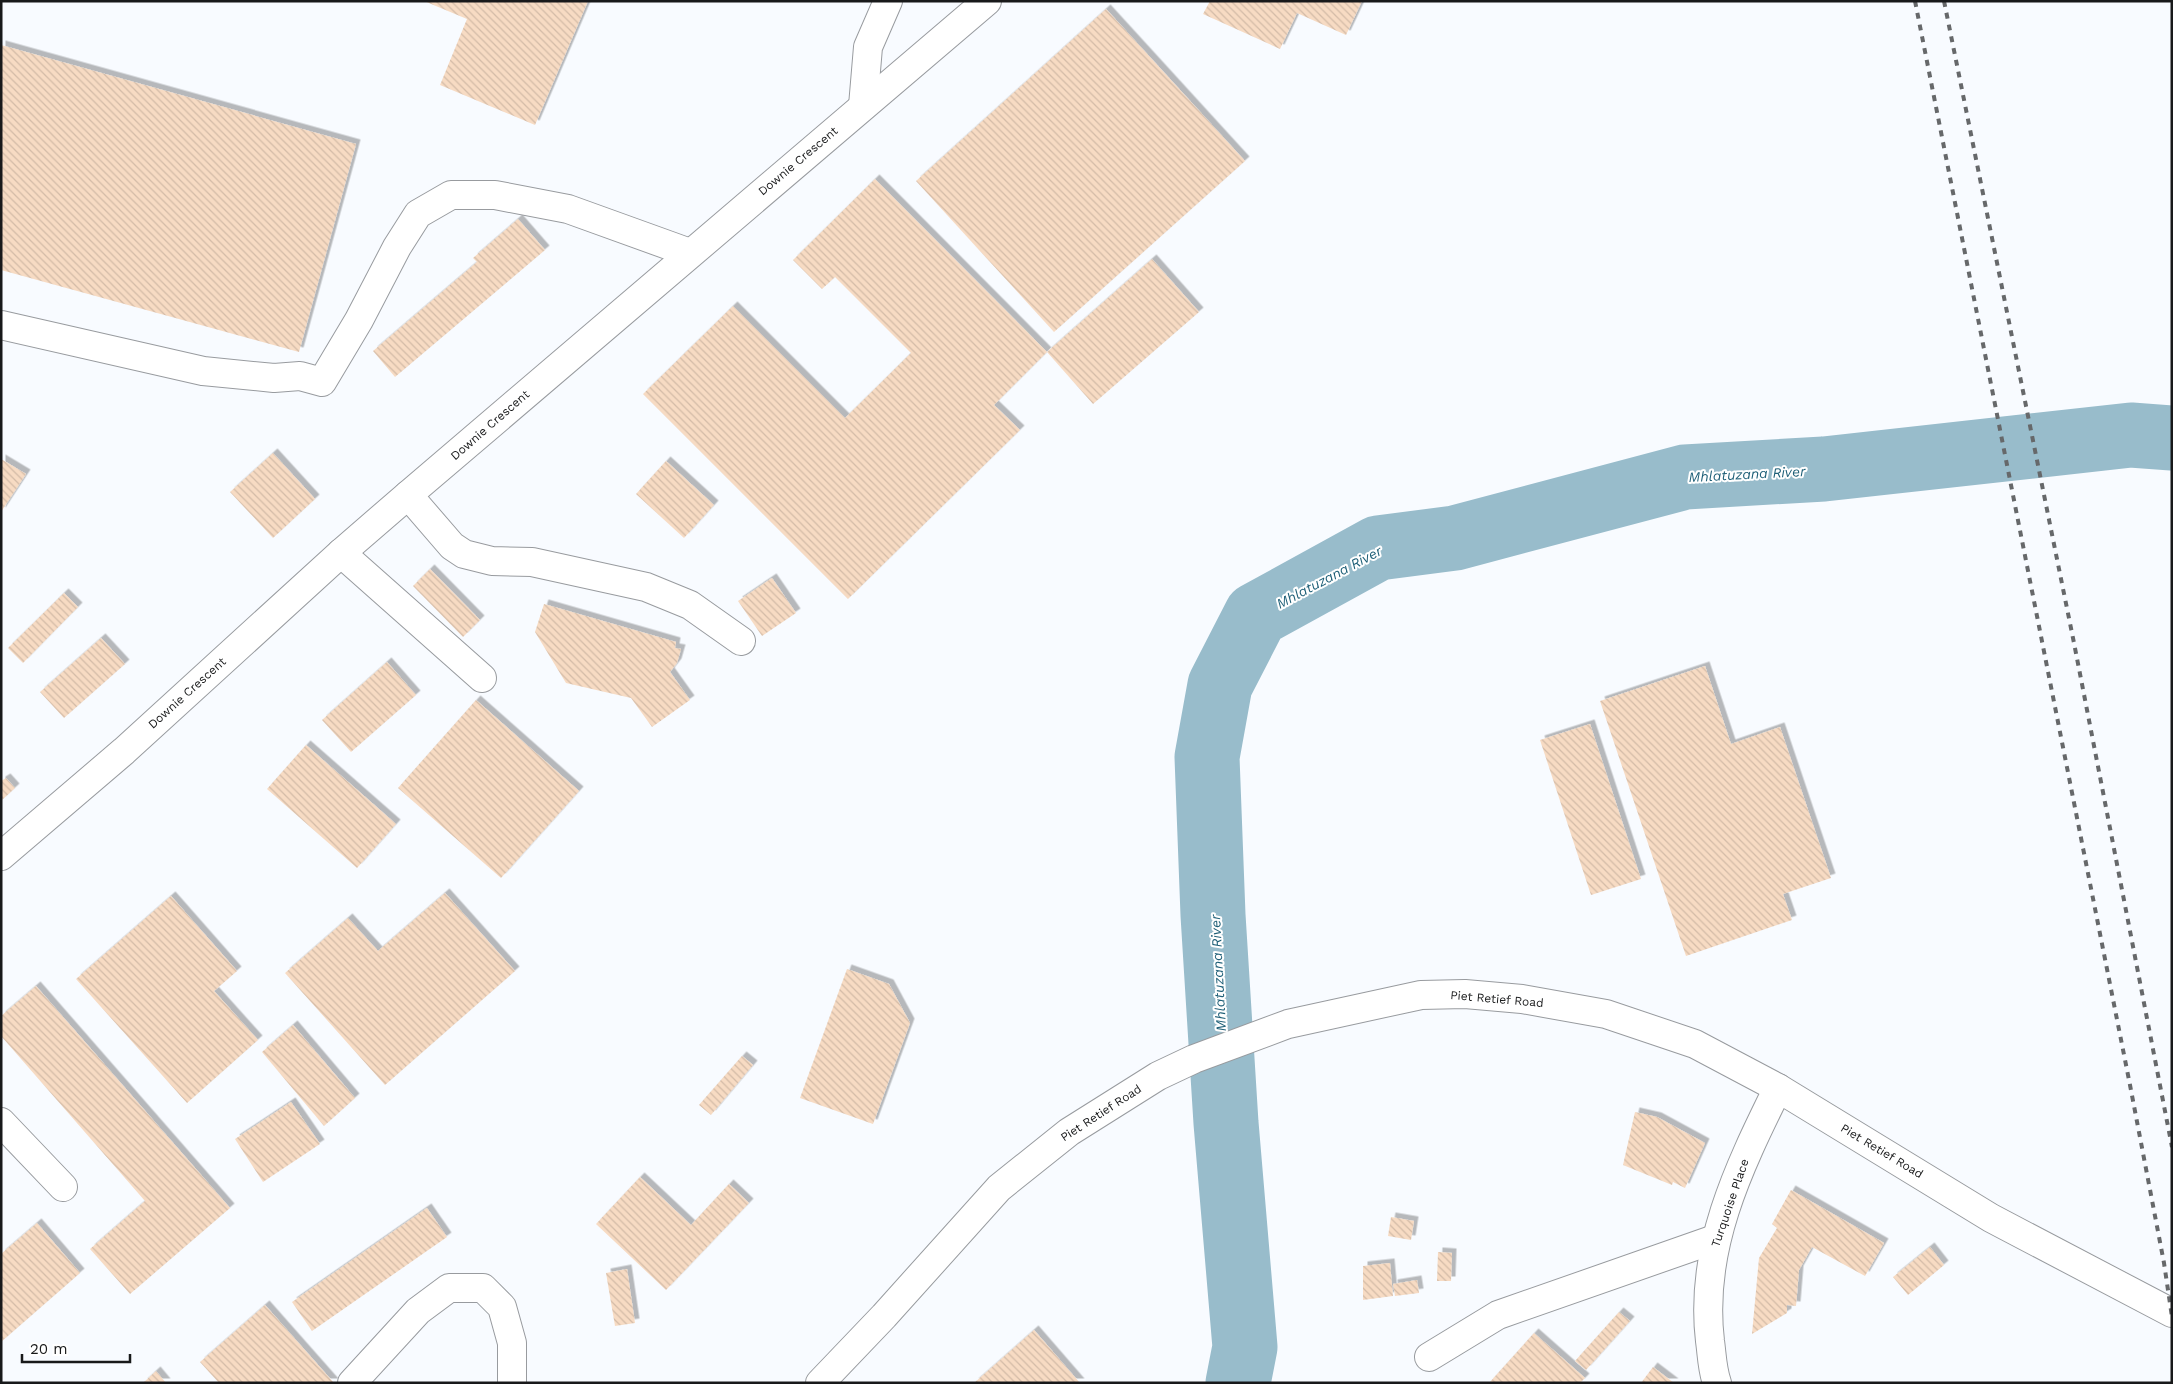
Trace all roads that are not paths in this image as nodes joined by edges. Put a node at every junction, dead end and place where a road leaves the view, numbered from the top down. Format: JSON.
{"nodes":[{"id":1,"x":888,"y":1,"type":"edge"},
{"id":2,"x":987,"y":1,"type":"edge"},
{"id":3,"x":863,"y":106,"type":"junction"},
{"id":4,"x":690,"y":253,"type":"junction"},
{"id":5,"x":1,"y":326,"type":"edge"},
{"id":6,"x":408,"y":495,"type":"junction"},
{"id":7,"x":341,"y":554,"type":"junction"},
{"id":8,"x":741,"y":641,"type":"dead end"},
{"id":9,"x":482,"y":678,"type":"dead end"},
{"id":10,"x":1,"y":856,"type":"edge"},
{"id":11,"x":1778,"y":1088,"type":"junction"},
{"id":12,"x":1,"y":1122,"type":"edge"},
{"id":13,"x":64,"y":1187,"type":"dead end"},
{"id":14,"x":1716,"y":1238,"type":"junction"},
{"id":15,"x":2172,"y":1313,"type":"edge"},
{"id":16,"x":1429,"y":1356,"type":"dead end"},
{"id":17,"x":352,"y":1383,"type":"edge"},
{"id":18,"x":512,"y":1383,"type":"edge"},
{"id":19,"x":820,"y":1383,"type":"edge"},
{"id":20,"x":1717,"y":1383,"type":"edge"}],
"edges":[{"from":1,"to":3,"type":"street"},
{"from":2,"to":3,"type":"street","name":"Downie Crescent"},
{"from":3,"to":4,"type":"street","name":"Downie Crescent"},
{"from":4,"to":5,"type":"street"},
{"from":4,"to":6,"type":"street","name":"Downie Crescent"},
{"from":6,"to":7,"type":"street","name":"Downie Crescent"},
{"from":6,"to":8,"type":"street"},
{"from":7,"to":9,"type":"street"},
{"from":7,"to":10,"type":"street","name":"Downie Crescent"},
{"from":11,"to":14,"type":"street","name":"Turquoise Place"},
{"from":11,"to":15,"type":"street","name":"Piet Retief Road"},
{"from":11,"to":19,"type":"street","name":"Piet Retief Road"},
{"from":12,"to":13,"type":"street"},
{"from":14,"to":16,"type":"street"},
{"from":14,"to":20,"type":"street","name":"Turquoise Place"},
{"from":17,"to":18,"type":"street"}]}
